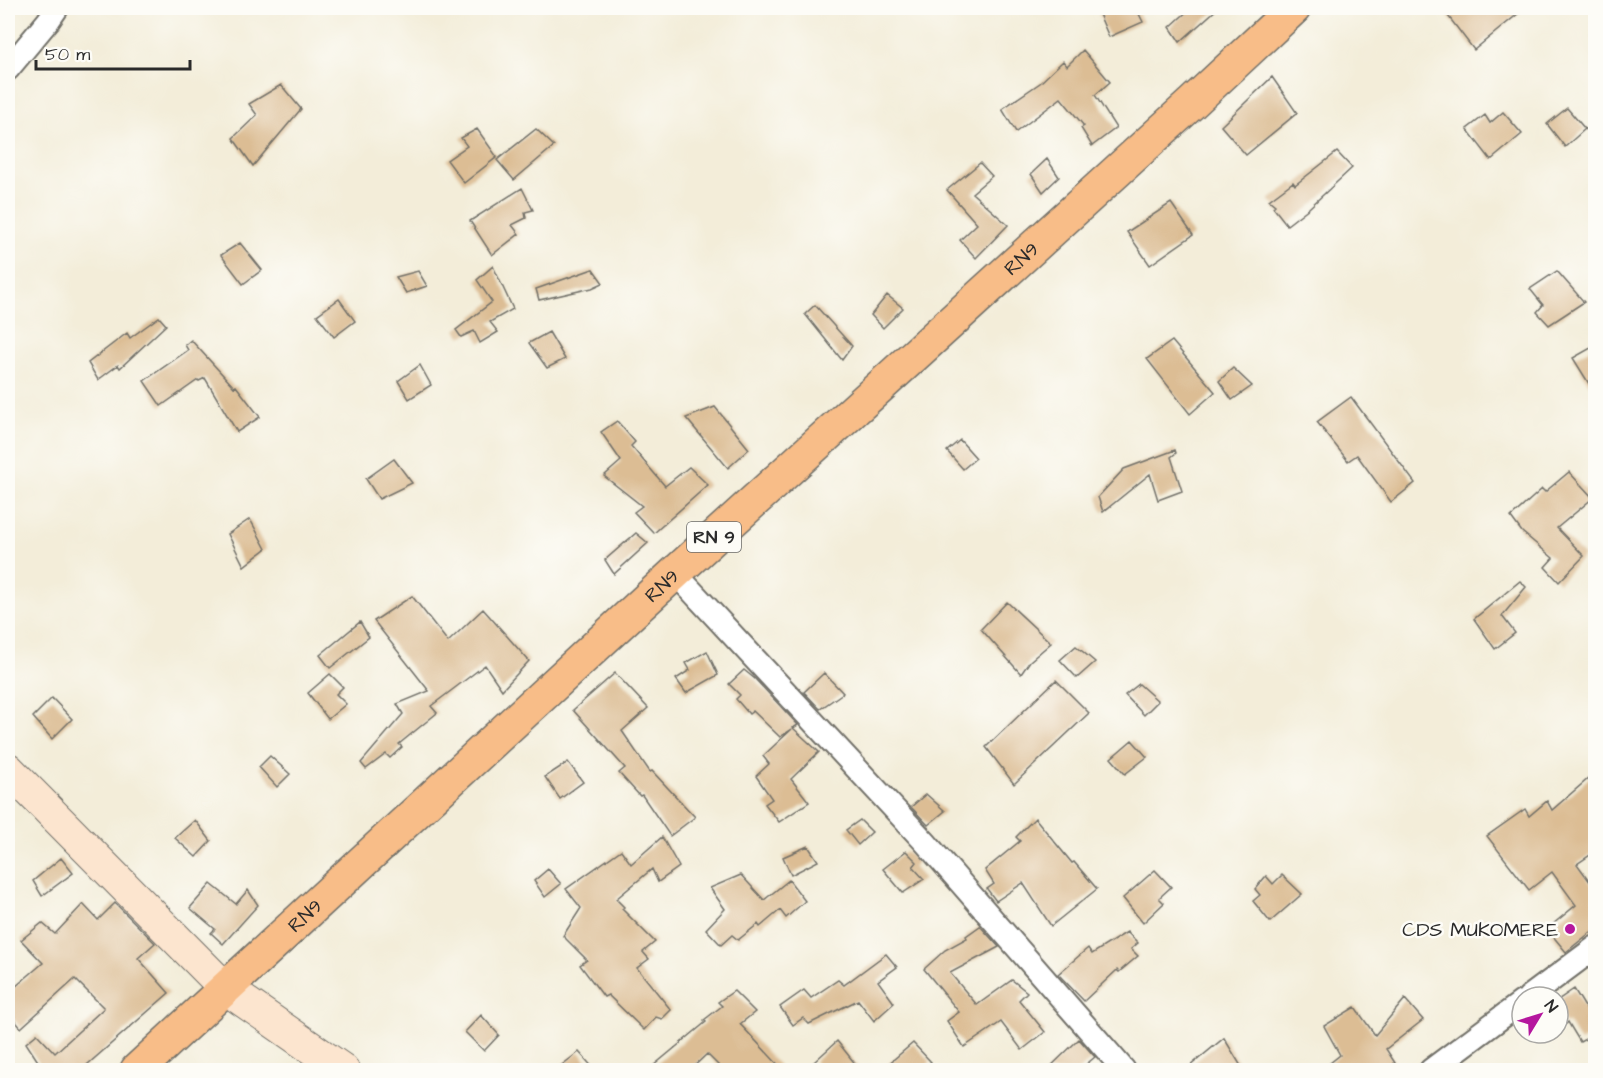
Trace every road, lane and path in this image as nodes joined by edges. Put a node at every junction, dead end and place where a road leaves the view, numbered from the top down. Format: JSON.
{"nodes":[{"id":1,"x":57,"y":8,"type":"edge"},
{"id":2,"x":1294,"y":8,"type":"edge"},
{"id":3,"x":8,"y":69,"type":"edge"},
{"id":4,"x":675,"y":573,"type":"junction"},
{"id":5,"x":8,"y":769,"type":"edge"},
{"id":6,"x":1596,"y":947,"type":"edge"},
{"id":7,"x":1545,"y":985,"type":"edge"},
{"id":8,"x":225,"y":988,"type":"junction"},
{"id":9,"x":1510,"y":1011,"type":"edge"},
{"id":10,"x":137,"y":1071,"type":"edge"},
{"id":11,"x":343,"y":1071,"type":"edge"},
{"id":12,"x":1124,"y":1071,"type":"edge"},
{"id":13,"x":1431,"y":1071,"type":"edge"}],
"edges":[{"from":1,"to":3,"type":"street"},
{"from":2,"to":4,"type":"main road","name":"RN9","number":"RN 9"},
{"from":4,"to":8,"type":"main road","name":"RN9","number":"RN 9"},
{"from":4,"to":12,"type":"street"},
{"from":5,"to":8,"type":"street"},
{"from":6,"to":7,"type":"street"},
{"from":8,"to":10,"type":"main road","name":"RN9","number":"RN 9"},
{"from":8,"to":11,"type":"street"},
{"from":9,"to":13,"type":"street"}]}
